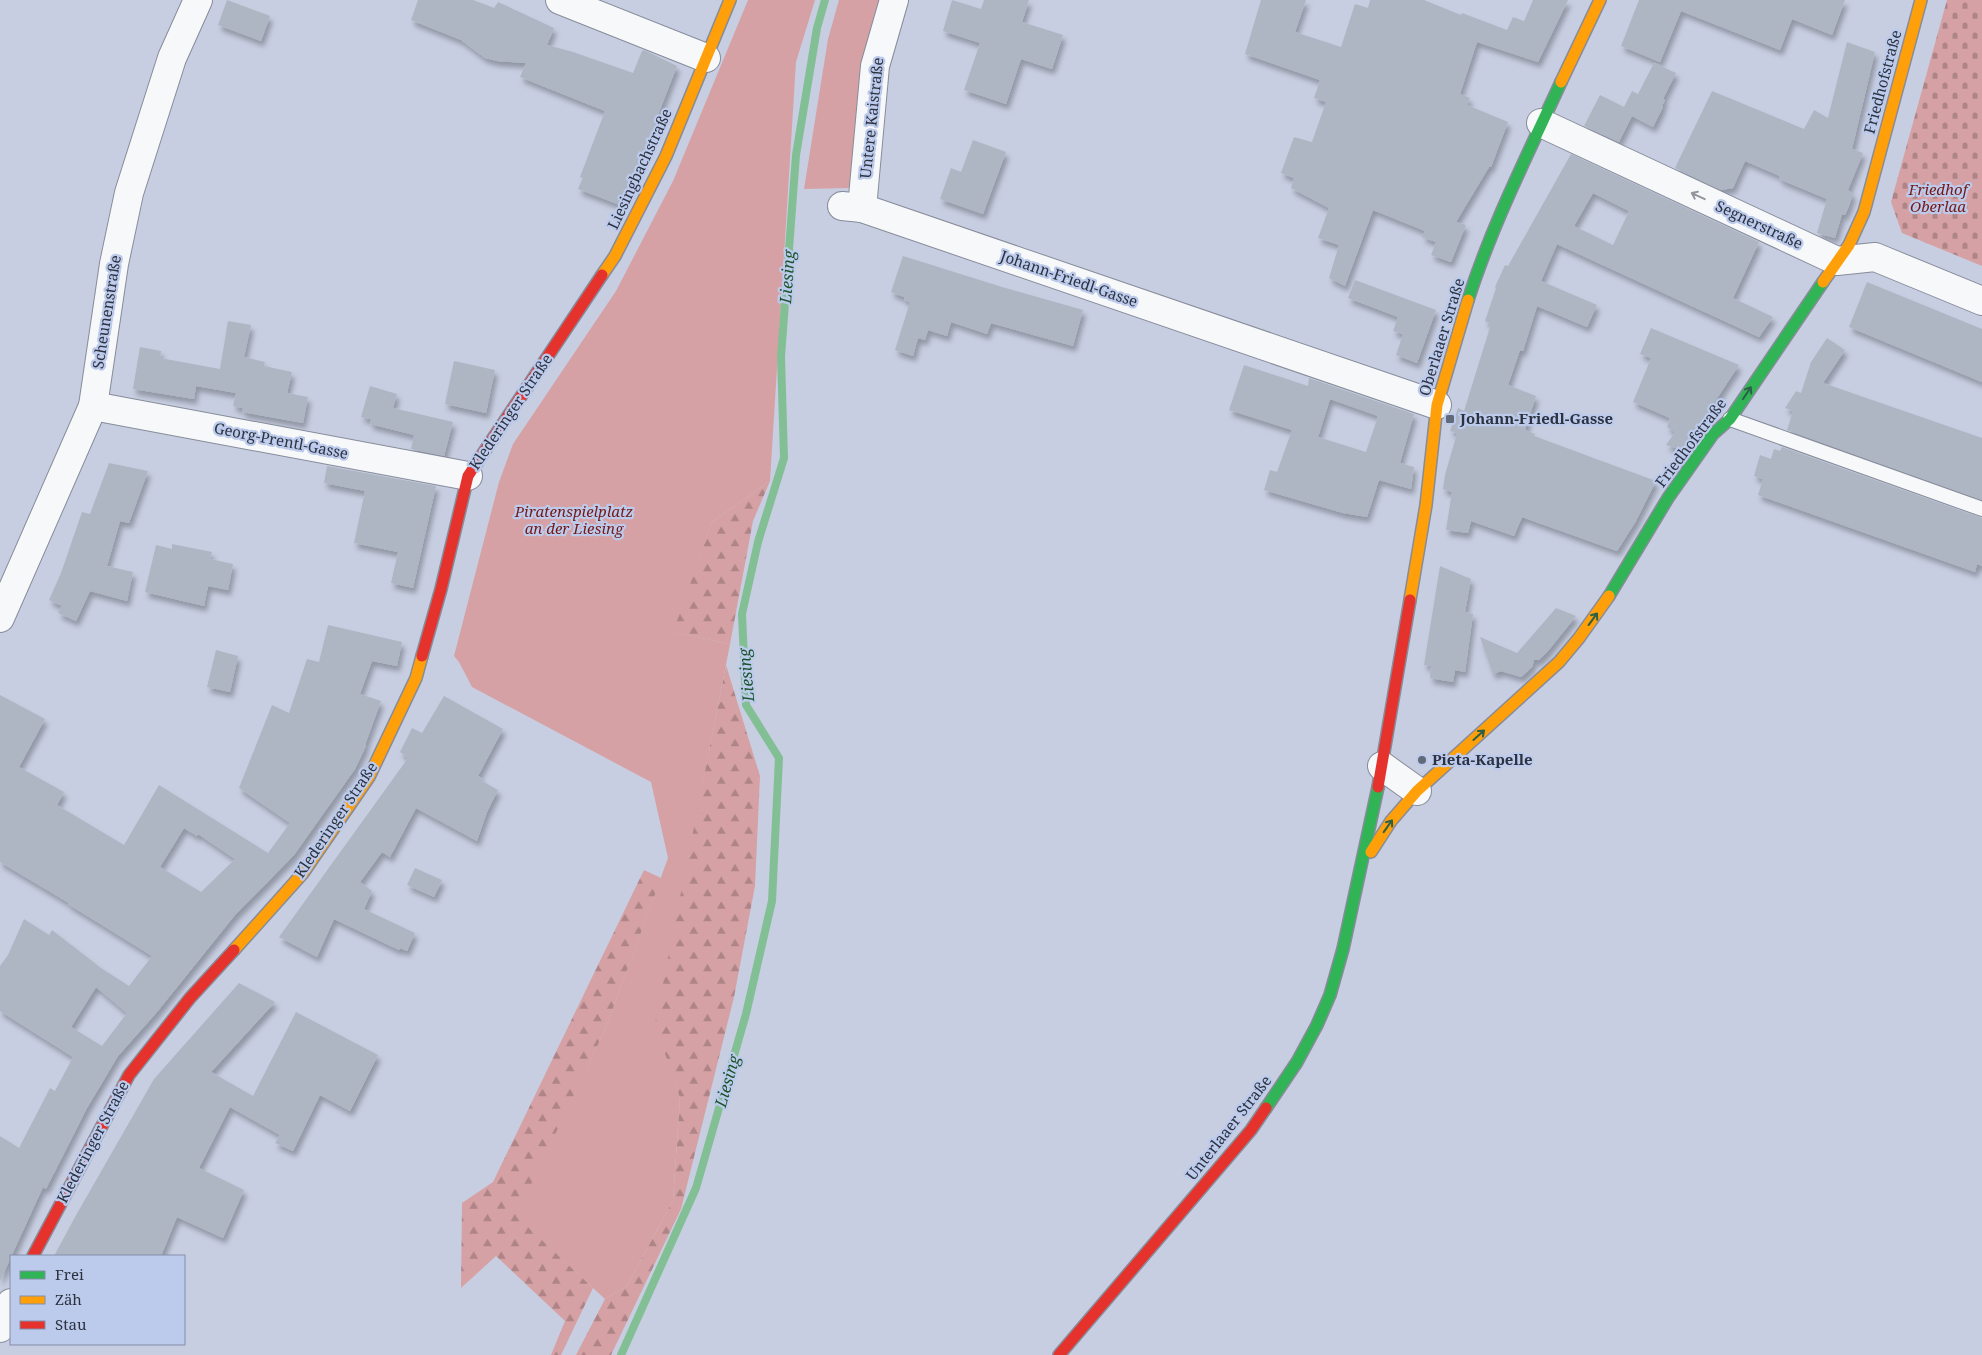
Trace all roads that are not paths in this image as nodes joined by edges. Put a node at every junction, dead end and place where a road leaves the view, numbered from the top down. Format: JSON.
{"nodes":[{"id":1,"x":198,"y":0,"type":"edge"},
{"id":2,"x":560,"y":0,"type":"edge"},
{"id":3,"x":730,"y":0,"type":"edge"},
{"id":4,"x":894,"y":0,"type":"edge"},
{"id":5,"x":1600,"y":0,"type":"edge"},
{"id":6,"x":1922,"y":0,"type":"edge"},
{"id":7,"x":706,"y":58,"type":"junction"},
{"id":8,"x":1541,"y":123,"type":"junction"},
{"id":9,"x":852,"y":207,"type":"joint"},
{"id":10,"x":1837,"y":261,"type":"junction"},
{"id":11,"x":1982,"y":301,"type":"edge"},
{"id":12,"x":558,"y":342,"type":"joint"},
{"id":13,"x":1437,"y":405,"type":"junction"},
{"id":14,"x":93,"y":406,"type":"junction"},
{"id":15,"x":1730,"y":419,"type":"junction"},
{"id":16,"x":468,"y":476,"type":"junction"},
{"id":17,"x":1982,"y":509,"type":"edge"},
{"id":18,"x":0,"y":618,"type":"edge"},
{"id":19,"x":1382,"y":766,"type":"junction"},
{"id":20,"x":1417,"y":790,"type":"junction"},
{"id":21,"x":1362,"y":865,"type":"junction"},
{"id":22,"x":34,"y":1255,"type":"edge"},
{"id":23,"x":10,"y":1305,"type":"edge"},
{"id":24,"x":0,"y":1328,"type":"edge"},
{"id":25,"x":1059,"y":1355,"type":"edge"}],
"edges":[{"from":1,"to":14,"type":"street","name":"Scheunenstraße"},
{"from":2,"to":7,"type":"street"},
{"from":3,"to":7,"type":"street","name":"Liesingbachstraße"},
{"from":4,"to":9,"type":"street","name":"Untere Kaistraße"},
{"from":5,"to":8,"type":"street","name":"Oberlaaer Straße"},
{"from":6,"to":10,"type":"street","name":"Friedhofstraße"},
{"from":7,"to":12,"type":"street","name":"Liesingbachstraße"},
{"from":10,"to":8,"type":"street","name":"Segnerstraße","one_way":true},
{"from":8,"to":13,"type":"street","name":"Oberlaaer Straße"},
{"from":9,"to":13,"type":"street","name":"Johann-Friedl-Gasse"},
{"from":10,"to":11,"type":"street"},
{"from":15,"to":10,"type":"street","name":"Friedhofstraße","one_way":true},
{"from":12,"to":16,"type":"street","name":"Klederinger Straße"},
{"from":13,"to":19,"type":"street","name":"Oberlaaer Straße"},
{"from":14,"to":16,"type":"street","name":"Georg-Prentl-Gasse"},
{"from":14,"to":18,"type":"street","name":"Scheunenstraße"},
{"from":15,"to":17,"type":"lane"},
{"from":20,"to":15,"type":"street","name":"Friedhofstraße","one_way":true},
{"from":16,"to":22,"type":"street","name":"Klederinger Straße"},
{"from":19,"to":20,"type":"street"},
{"from":19,"to":21,"type":"street","name":"Unterlaaer Straße"},
{"from":21,"to":20,"type":"street","name":"Friedhofstraße","one_way":true},
{"from":21,"to":25,"type":"street","name":"Unterlaaer Straße"},
{"from":23,"to":24,"type":"street"}]}
